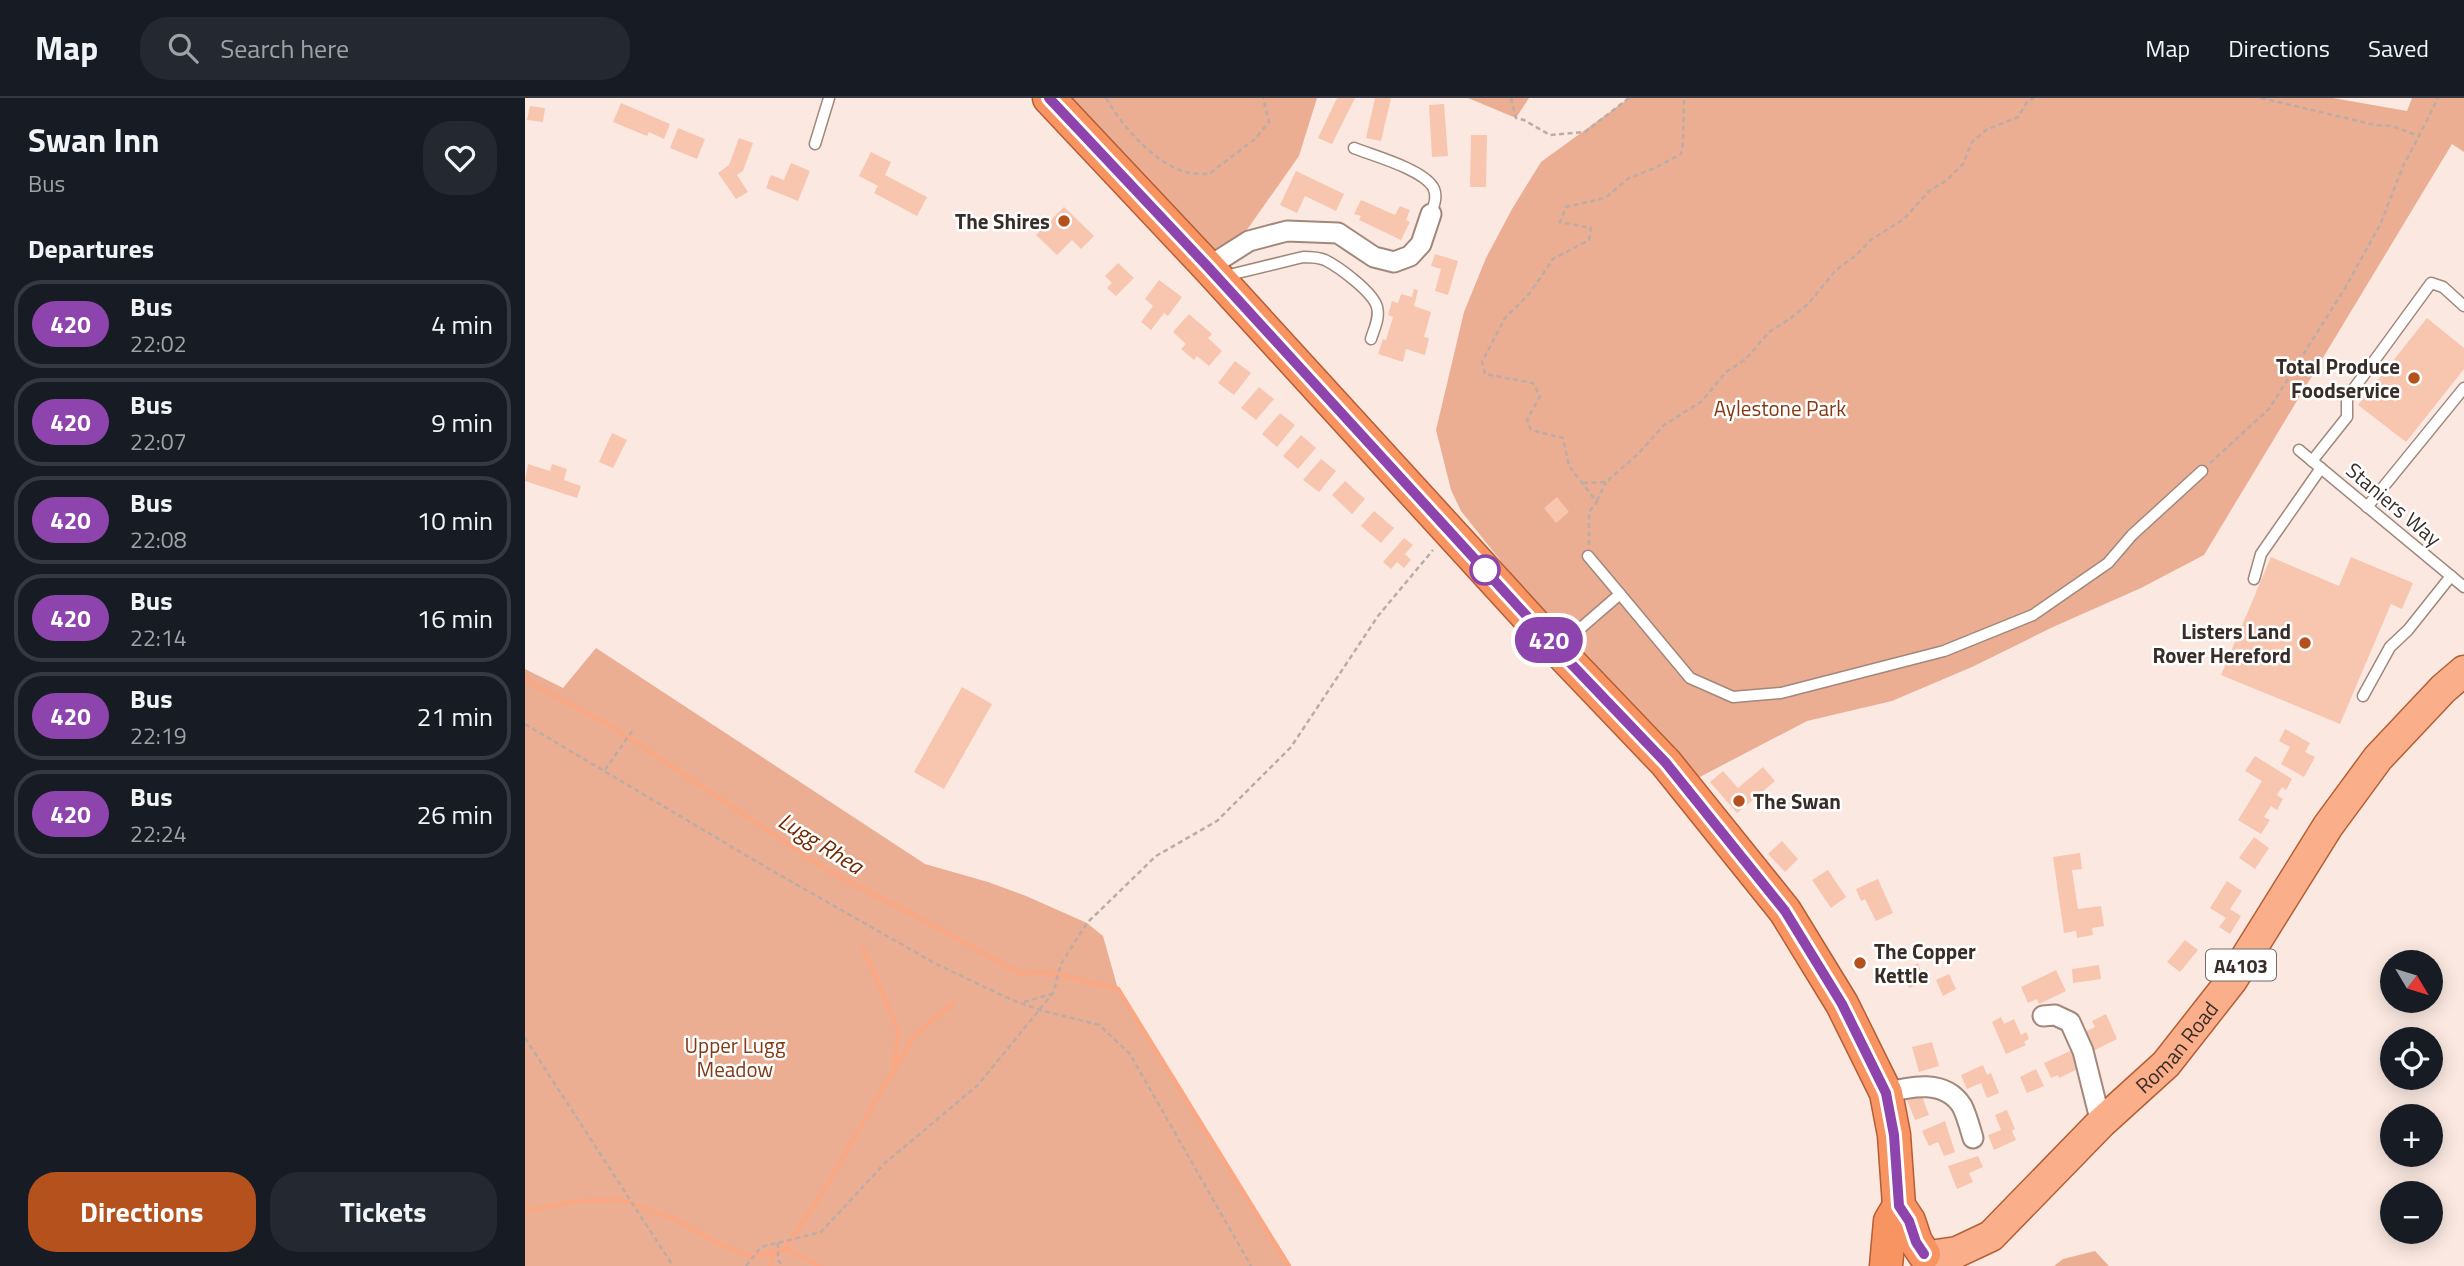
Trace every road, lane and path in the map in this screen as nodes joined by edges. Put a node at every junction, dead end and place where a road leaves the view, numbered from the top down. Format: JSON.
{"nodes":[{"id":1,"x":829,"y":98,"type":"edge"},
{"id":2,"x":1049,"y":98,"type":"edge"},
{"id":3,"x":1106,"y":98,"type":"edge"},
{"id":4,"x":1263,"y":98,"type":"edge"},
{"id":5,"x":1511,"y":98,"type":"edge"},
{"id":6,"x":1629,"y":98,"type":"edge"},
{"id":7,"x":1684,"y":98,"type":"edge"},
{"id":8,"x":2033,"y":98,"type":"edge"},
{"id":9,"x":2261,"y":98,"type":"edge"},
{"id":10,"x":2438,"y":98,"type":"edge"},
{"id":11,"x":2419,"y":136,"type":"junction"},
{"id":12,"x":815,"y":144,"type":"dead end"},
{"id":13,"x":1354,"y":148,"type":"dead end"},
{"id":14,"x":1431,"y":214,"type":"joint"},
{"id":15,"x":1213,"y":273,"type":"junction"},
{"id":16,"x":2464,"y":306,"type":"edge"},
{"id":17,"x":1371,"y":339,"type":"dead end"},
{"id":18,"x":2464,"y":388,"type":"edge"},
{"id":19,"x":2299,"y":450,"type":"dead end"},
{"id":20,"x":2312,"y":461,"type":"junction"},
{"id":21,"x":2321,"y":468,"type":"junction"},
{"id":22,"x":2202,"y":471,"type":"joint"},
{"id":23,"x":1606,"y":482,"type":"junction"},
{"id":24,"x":1583,"y":483,"type":"junction"},
{"id":25,"x":1597,"y":502,"type":"junction"},
{"id":26,"x":2367,"y":507,"type":"junction"},
{"id":27,"x":1448,"y":530,"type":"junction"},
{"id":28,"x":1588,"y":556,"type":"joint"},
{"id":29,"x":2451,"y":576,"type":"junction"},
{"id":30,"x":2254,"y":579,"type":"dead end"},
{"id":31,"x":2464,"y":587,"type":"edge"},
{"id":32,"x":1620,"y":594,"type":"junction"},
{"id":33,"x":1557,"y":649,"type":"junction"},
{"id":34,"x":2464,"y":671,"type":"edge"},
{"id":35,"x":2363,"y":696,"type":"dead end"},
{"id":36,"x":525,"y":724,"type":"edge"},
{"id":37,"x":632,"y":730,"type":"dead end"},
{"id":38,"x":605,"y":770,"type":"junction"},
{"id":39,"x":1053,"y":993,"type":"junction"},
{"id":40,"x":1020,"y":1003,"type":"junction"},
{"id":41,"x":1041,"y":1010,"type":"junction"},
{"id":42,"x":2043,"y":1016,"type":"dead end"},
{"id":43,"x":525,"y":1038,"type":"edge"},
{"id":44,"x":1886,"y":1093,"type":"junction"},
{"id":45,"x":2101,"y":1123,"type":"junction"},
{"id":46,"x":1973,"y":1138,"type":"dead end"},
{"id":47,"x":1899,"y":1206,"type":"junction"},
{"id":48,"x":1991,"y":1236,"type":"junction"},
{"id":49,"x":778,"y":1243,"type":"junction"},
{"id":50,"x":1932,"y":1259,"type":"edge"},
{"id":51,"x":778,"y":1260,"type":"junction"},
{"id":52,"x":673,"y":1266,"type":"edge"},
{"id":53,"x":746,"y":1266,"type":"edge"},
{"id":54,"x":777,"y":1266,"type":"edge"},
{"id":55,"x":783,"y":1266,"type":"edge"},
{"id":56,"x":1251,"y":1266,"type":"edge"},
{"id":57,"x":1887,"y":1266,"type":"edge"},
{"id":58,"x":1975,"y":1266,"type":"edge"}],
"edges":[{"from":1,"to":12,"type":"lane"},
{"from":2,"to":15,"type":"highway"},
{"from":3,"to":4,"type":"path"},
{"from":5,"to":6,"type":"path"},
{"from":7,"to":24,"type":"path"},
{"from":8,"to":23,"type":"path"},
{"from":9,"to":11,"type":"path"},
{"from":10,"to":11,"type":"path"},
{"from":11,"to":22,"type":"path"},
{"from":13,"to":14,"type":"lane"},
{"from":14,"to":15,"type":"street"},
{"from":15,"to":17,"type":"lane"},
{"from":15,"to":27,"type":"highway"},
{"from":16,"to":20,"type":"lane"},
{"from":18,"to":26,"type":"lane"},
{"from":19,"to":20,"type":"lane","name":"Staniers Way"},
{"from":20,"to":21,"type":"lane","name":"Staniers Way"},
{"from":21,"to":26,"type":"lane","name":"Staniers Way"},
{"from":21,"to":30,"type":"lane"},
{"from":22,"to":32,"type":"lane"},
{"from":23,"to":24,"type":"path"},
{"from":23,"to":25,"type":"path"},
{"from":24,"to":25,"type":"path"},
{"from":25,"to":28,"type":"path"},
{"from":26,"to":29,"type":"lane","name":"Staniers Way"},
{"from":27,"to":33,"type":"highway"},
{"from":27,"to":39,"type":"path"},
{"from":28,"to":32,"type":"lane"},
{"from":29,"to":31,"type":"lane","name":"Staniers Way"},
{"from":29,"to":35,"type":"lane"},
{"from":32,"to":33,"type":"lane"},
{"from":33,"to":44,"type":"highway"},
{"from":34,"to":45,"type":"main road","name":"Roman Road","number":"A4103"},
{"from":36,"to":38,"type":"path"},
{"from":37,"to":38,"type":"path"},
{"from":38,"to":40,"type":"path"},
{"from":39,"to":40,"type":"path"},
{"from":39,"to":41,"type":"path"},
{"from":40,"to":41,"type":"path"},
{"from":41,"to":49,"type":"path"},
{"from":41,"to":56,"type":"path"},
{"from":42,"to":45,"type":"street"},
{"from":43,"to":52,"type":"path"},
{"from":44,"to":46,"type":"street"},
{"from":44,"to":47,"type":"highway"},
{"from":45,"to":48,"type":"main road","name":"Roman Road","number":"A4103"},
{"from":47,"to":50,"type":"highway"},
{"from":47,"to":57,"type":"highway"},
{"from":48,"to":50,"type":"main road","name":"Roman Road","number":"A4103"},
{"from":48,"to":58,"type":"main road","name":"Roman Road","number":"A4103"},
{"from":49,"to":51,"type":"path"},
{"from":49,"to":53,"type":"path"},
{"from":50,"to":57,"type":"highway","number":"A4103"},
{"from":51,"to":54,"type":"path"},
{"from":51,"to":55,"type":"path"}]}
